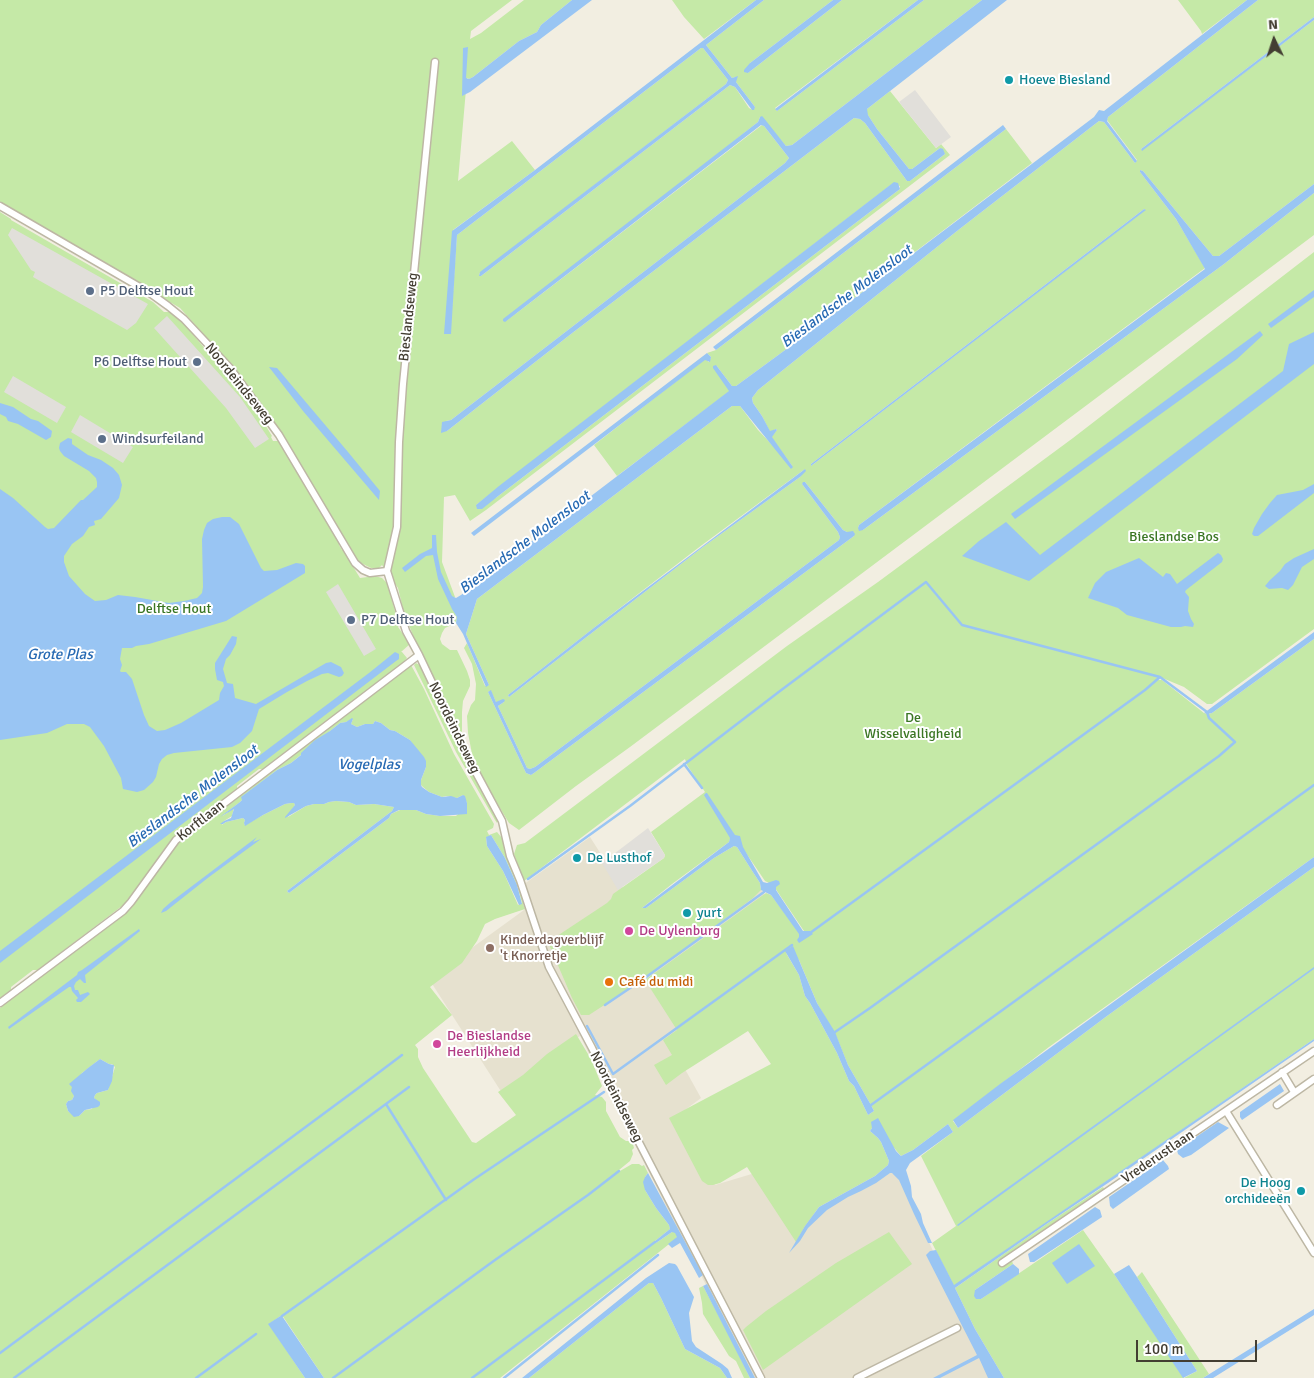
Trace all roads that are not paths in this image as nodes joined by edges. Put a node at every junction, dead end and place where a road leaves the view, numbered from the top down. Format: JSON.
{"nodes":[{"id":1,"x":435,"y":62,"type":"dead end"},
{"id":2,"x":0,"y":206,"type":"edge"},
{"id":3,"x":387,"y":571,"type":"junction"},
{"id":4,"x":419,"y":655,"type":"junction"},
{"id":5,"x":0,"y":1003,"type":"edge"},
{"id":6,"x":1314,"y":1051,"type":"edge"},
{"id":7,"x":1282,"y":1072,"type":"junction"},
{"id":8,"x":1314,"y":1079,"type":"edge"},
{"id":9,"x":1294,"y":1092,"type":"junction"},
{"id":10,"x":1276,"y":1105,"type":"dead end"},
{"id":11,"x":1226,"y":1111,"type":"junction"},
{"id":12,"x":1314,"y":1253,"type":"edge"},
{"id":13,"x":1002,"y":1263,"type":"dead end"},
{"id":14,"x":957,"y":1328,"type":"dead end"},
{"id":15,"x":761,"y":1378,"type":"edge"},
{"id":16,"x":857,"y":1378,"type":"edge"}],
"edges":[{"from":1,"to":3,"type":"street","name":"Bieslandseweg"},
{"from":2,"to":3,"type":"street","name":"Noordeindseweg"},
{"from":3,"to":4,"type":"street","name":"Noordeindseweg"},
{"from":4,"to":5,"type":"street","name":"Korftlaan"},
{"from":4,"to":15,"type":"street","name":"Noordeindseweg"},
{"from":6,"to":7,"type":"street","name":"Vrederustlaan"},
{"from":7,"to":9,"type":"street"},
{"from":7,"to":11,"type":"street","name":"Vrederustlaan"},
{"from":8,"to":9,"type":"street"},
{"from":9,"to":10,"type":"street"},
{"from":11,"to":12,"type":"street"},
{"from":11,"to":13,"type":"street","name":"Vrederustlaan"},
{"from":14,"to":16,"type":"street"}]}
